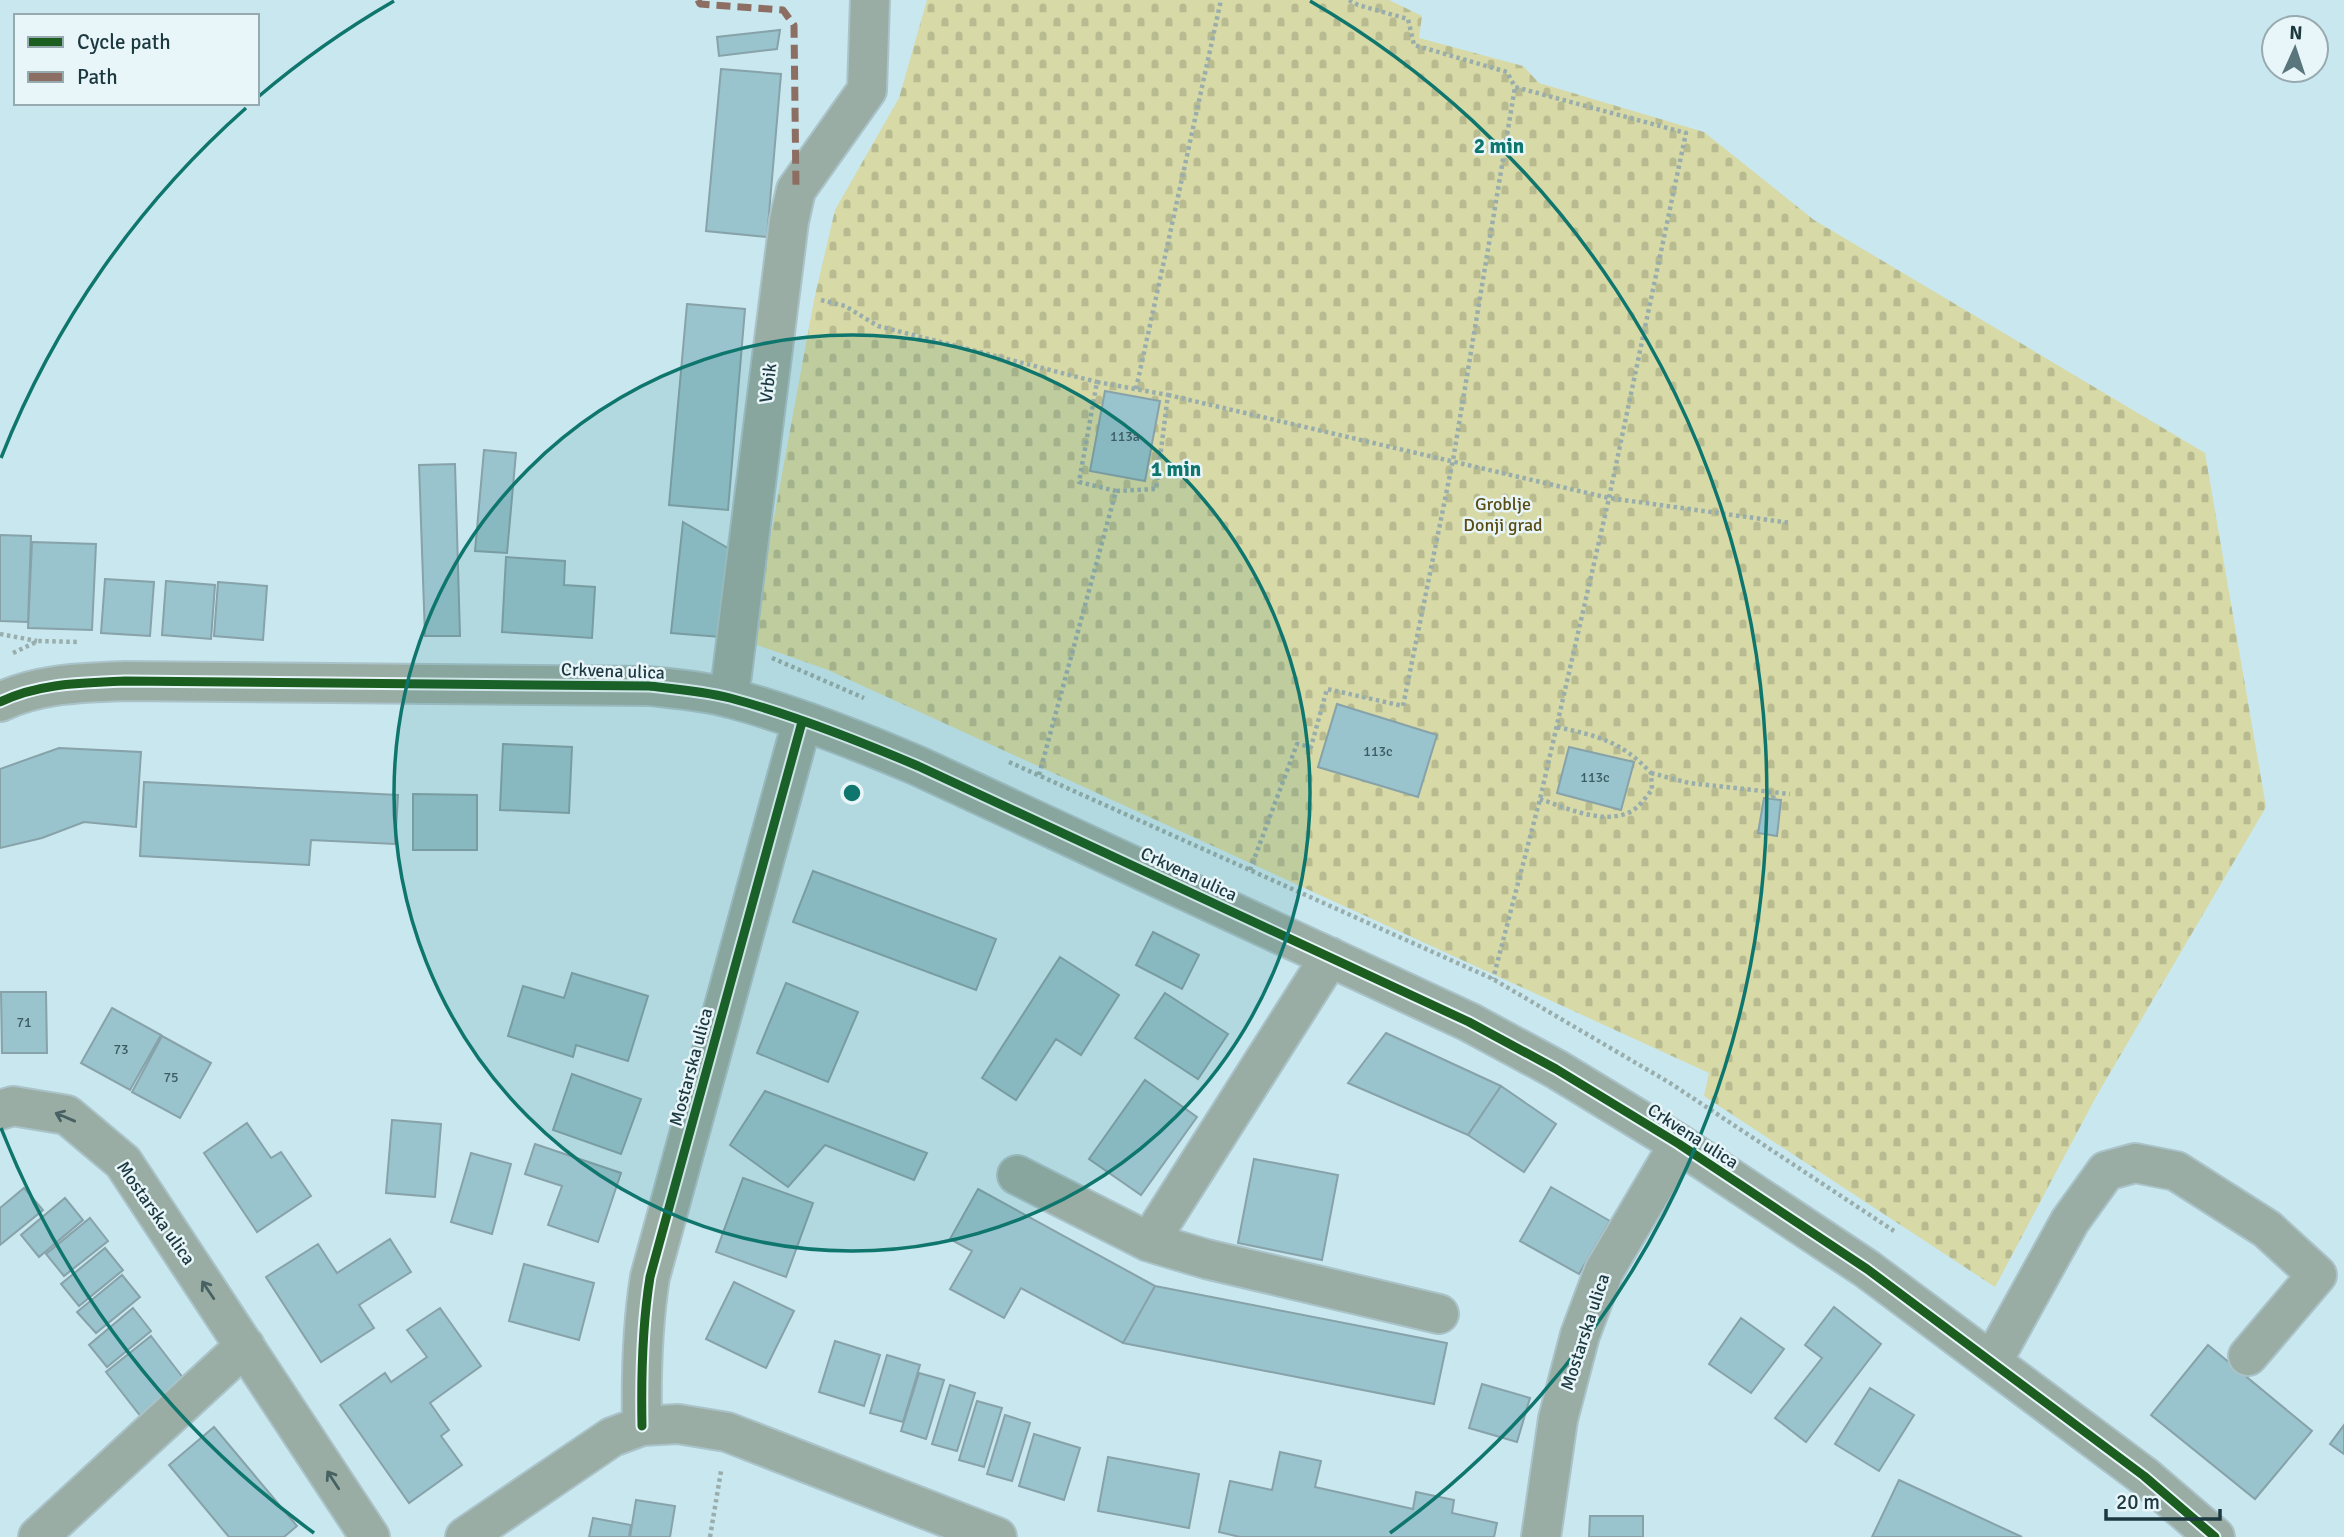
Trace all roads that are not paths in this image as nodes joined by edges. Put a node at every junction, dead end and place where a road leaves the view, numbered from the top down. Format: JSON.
{"nodes":[{"id":1,"x":870,"y":0,"type":"edge"},
{"id":2,"x":4,"y":693,"type":"edge"},
{"id":3,"x":729,"y":698,"type":"junction"},
{"id":4,"x":803,"y":722,"type":"junction"},
{"id":5,"x":1330,"y":957,"type":"junction"},
{"id":6,"x":0,"y":1110,"type":"edge"},
{"id":7,"x":1679,"y":1144,"type":"junction"},
{"id":8,"x":1017,"y":1175,"type":"dead end"},
{"id":9,"x":1149,"y":1242,"type":"junction"},
{"id":10,"x":1439,"y":1314,"type":"dead end"},
{"id":11,"x":245,"y":1346,"type":"junction"},
{"id":12,"x":2248,"y":1356,"type":"dead end"},
{"id":13,"x":1992,"y":1362,"type":"junction"},
{"id":14,"x":642,"y":1426,"type":"junction"},
{"id":15,"x":38,"y":1537,"type":"edge"},
{"id":16,"x":370,"y":1537,"type":"edge"},
{"id":17,"x":465,"y":1537,"type":"edge"},
{"id":18,"x":997,"y":1537,"type":"edge"},
{"id":19,"x":1541,"y":1537,"type":"edge"},
{"id":20,"x":2215,"y":1537,"type":"edge"}],
"edges":[{"from":1,"to":3,"type":"street","name":"Vrbik"},
{"from":2,"to":3,"type":"street","name":"Crkvena ulica"},
{"from":3,"to":4,"type":"street","name":"Crkvena ulica"},
{"from":4,"to":5,"type":"street","name":"Crkvena ulica"},
{"from":4,"to":14,"type":"street","name":"Mostarska ulica"},
{"from":5,"to":7,"type":"street","name":"Crkvena ulica"},
{"from":5,"to":9,"type":"street"},
{"from":11,"to":6,"type":"street","name":"Mostarska ulica","one_way":true},
{"from":7,"to":13,"type":"street","name":"Crkvena ulica"},
{"from":7,"to":19,"type":"street","name":"Mostarska ulica"},
{"from":8,"to":9,"type":"street"},
{"from":9,"to":10,"type":"street"},
{"from":11,"to":15,"type":"street"},
{"from":16,"to":11,"type":"street","name":"Mostarska ulica","one_way":true},
{"from":12,"to":13,"type":"street"},
{"from":13,"to":20,"type":"street","name":"Crkvena ulica"},
{"from":14,"to":17,"type":"street"},
{"from":14,"to":18,"type":"street"}]}
